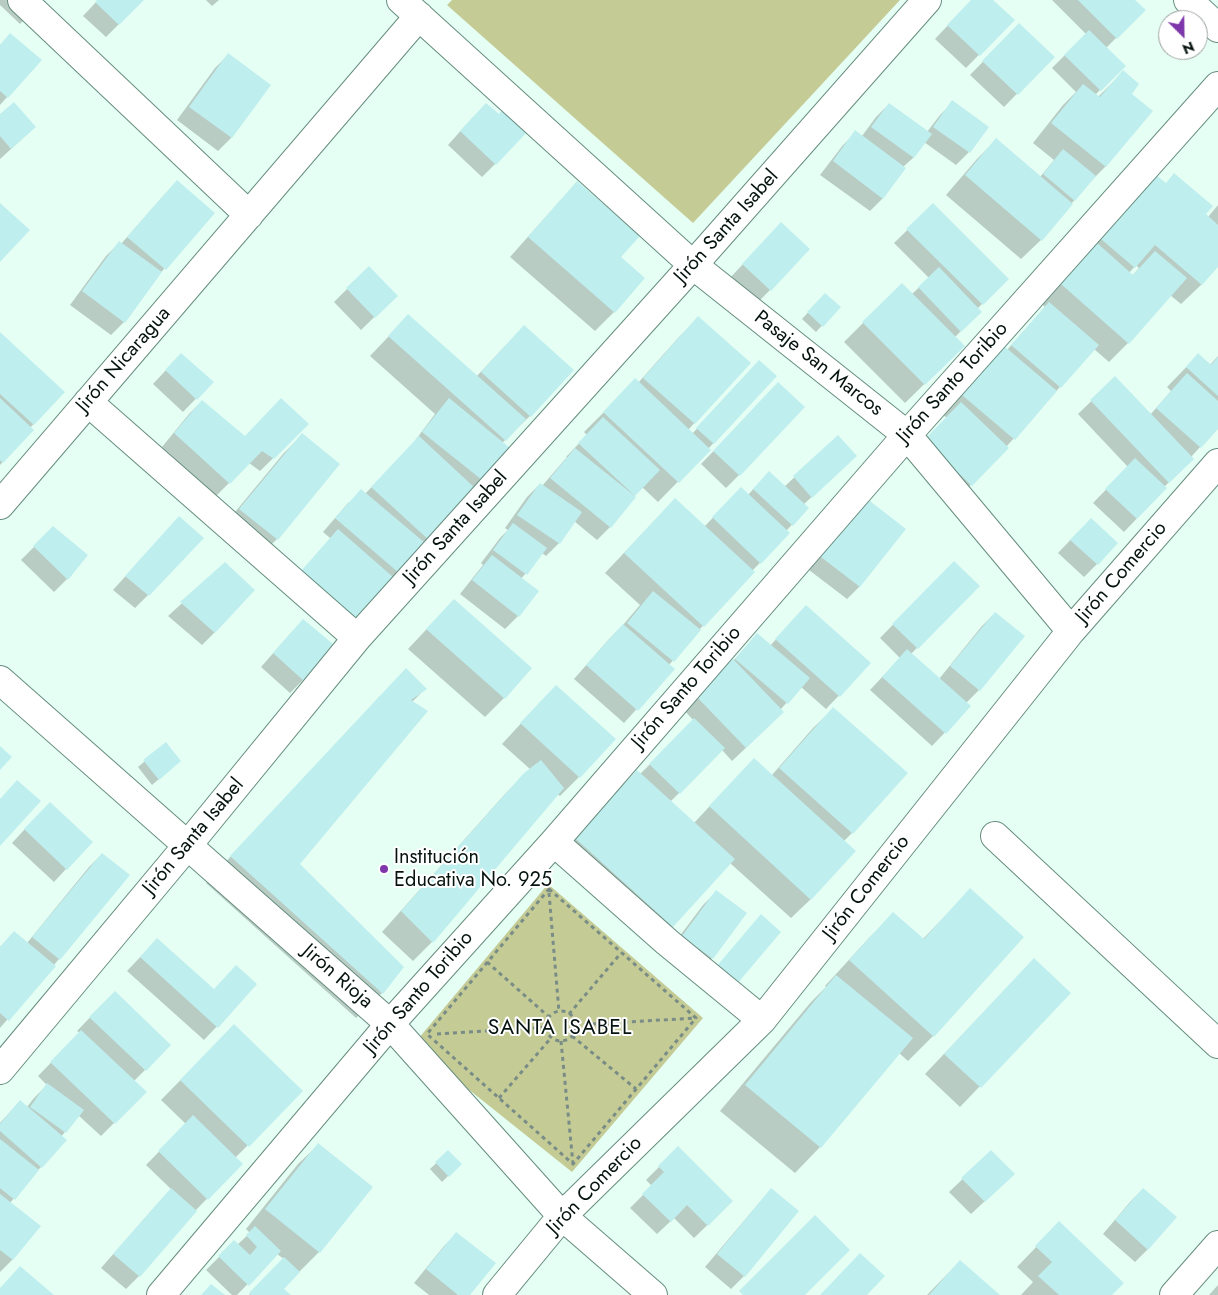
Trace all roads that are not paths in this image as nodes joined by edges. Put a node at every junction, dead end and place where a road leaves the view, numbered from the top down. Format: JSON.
{"nodes":[{"id":1,"x":22,"y":0,"type":"edge"},
{"id":2,"x":928,"y":0,"type":"edge"},
{"id":3,"x":1188,"y":0,"type":"edge"},
{"id":4,"x":410,"y":8,"type":"edge"},
{"id":5,"x":1218,"y":28,"type":"edge"},
{"id":6,"x":1218,"y":86,"type":"edge"},
{"id":7,"x":249,"y":215,"type":"junction"},
{"id":8,"x":693,"y":265,"type":"junction"},
{"id":9,"x":88,"y":402,"type":"junction"},
{"id":10,"x":907,"y":435,"type":"junction"},
{"id":11,"x":1218,"y":463,"type":"edge"},
{"id":12,"x":0,"y":505,"type":"edge"},
{"id":13,"x":1071,"y":631,"type":"junction"},
{"id":14,"x":357,"y":638,"type":"junction"},
{"id":15,"x":0,"y":680,"type":"edge"},
{"id":16,"x":995,"y":836,"type":"dead end"},
{"id":17,"x":554,"y":842,"type":"junction"},
{"id":18,"x":187,"y":846,"type":"junction"},
{"id":19,"x":762,"y":1020,"type":"junction"},
{"id":20,"x":390,"y":1024,"type":"junction"},
{"id":21,"x":1218,"y":1044,"type":"edge"},
{"id":22,"x":0,"y":1070,"type":"edge"},
{"id":23,"x":562,"y":1216,"type":"junction"},
{"id":24,"x":1218,"y":1245,"type":"edge"},
{"id":25,"x":161,"y":1295,"type":"edge"},
{"id":26,"x":497,"y":1295,"type":"edge"},
{"id":27,"x":653,"y":1295,"type":"edge"},
{"id":28,"x":1174,"y":1295,"type":"edge"}],
"edges":[{"from":1,"to":7,"type":"street"},
{"from":2,"to":8,"type":"street","name":"Jirón Santa Isabel"},
{"from":3,"to":5,"type":"street"},
{"from":4,"to":7,"type":"street","name":"Jirón Nicaragua"},
{"from":4,"to":8,"type":"street","name":"Pasaje San Marcos"},
{"from":6,"to":10,"type":"street","name":"Jirón Santo Toribio"},
{"from":7,"to":9,"type":"street","name":"Jirón Nicaragua"},
{"from":8,"to":10,"type":"street","name":"Pasaje San Marcos"},
{"from":8,"to":14,"type":"street","name":"Jirón Santa Isabel"},
{"from":9,"to":12,"type":"street","name":"Jirón Nicaragua"},
{"from":9,"to":14,"type":"street"},
{"from":10,"to":13,"type":"street","name":"Pasaje San Marcos"},
{"from":10,"to":17,"type":"street","name":"Jirón Santo Toribio"},
{"from":11,"to":13,"type":"street","name":"Jirón Comercio"},
{"from":13,"to":19,"type":"street","name":"Jirón Comercio"},
{"from":14,"to":18,"type":"street","name":"Jirón Santa Isabel"},
{"from":15,"to":18,"type":"street","name":"Jirón Rioja"},
{"from":16,"to":21,"type":"street"},
{"from":17,"to":19,"type":"street"},
{"from":17,"to":20,"type":"street","name":"Jirón Santo Toribio"},
{"from":18,"to":20,"type":"street","name":"Jirón Rioja"},
{"from":18,"to":22,"type":"street","name":"Jirón Santa Isabel"},
{"from":19,"to":23,"type":"street","name":"Jirón Comercio"},
{"from":20,"to":23,"type":"street","name":"Jirón Rioja"},
{"from":20,"to":25,"type":"street","name":"Jirón Santo Toribio"},
{"from":23,"to":26,"type":"street","name":"Jirón Comercio"},
{"from":23,"to":27,"type":"street","name":"Jirón Rioja"},
{"from":24,"to":28,"type":"street"}]}
